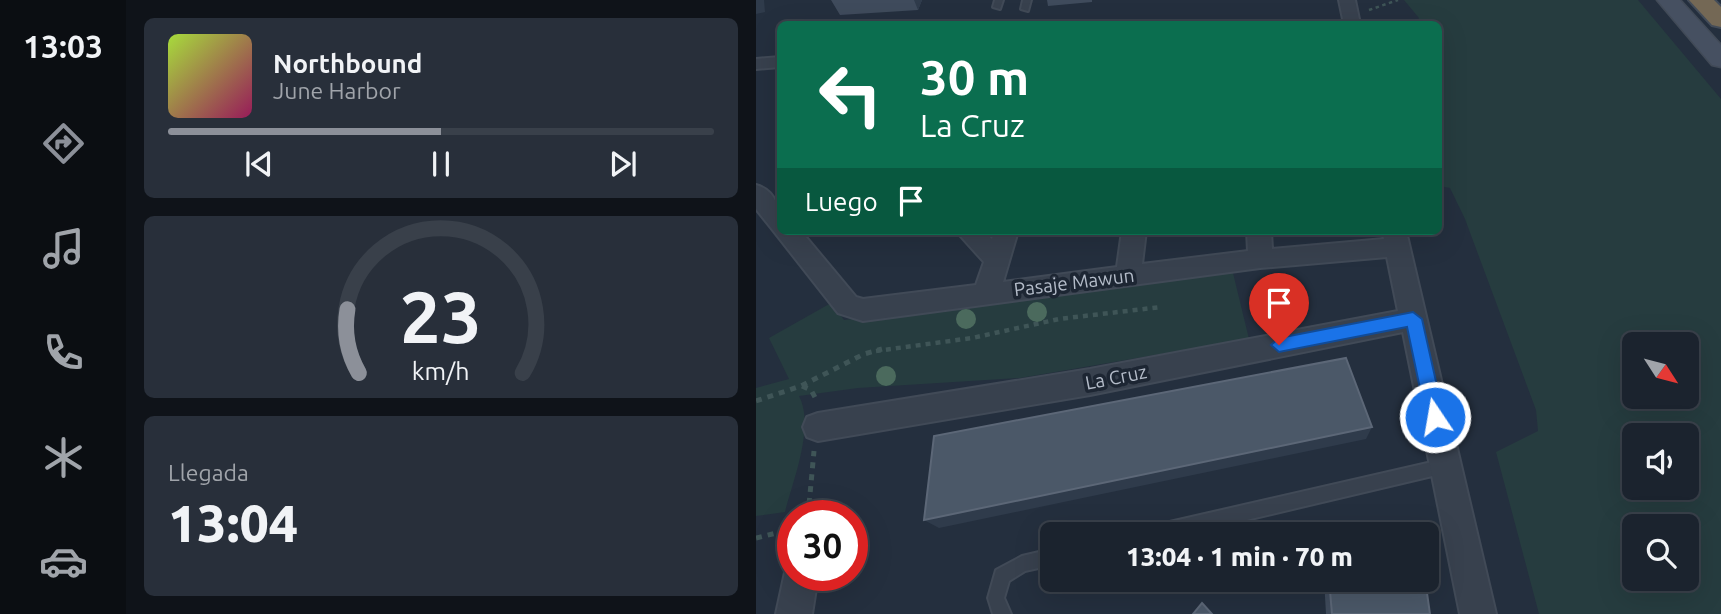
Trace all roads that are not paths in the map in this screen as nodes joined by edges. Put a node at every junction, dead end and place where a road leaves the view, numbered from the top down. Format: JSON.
{"nodes":[{"id":1,"x":1347,"y":0,"type":"edge"},
{"id":2,"x":1668,"y":0,"type":"edge"},
{"id":3,"x":1701,"y":0,"type":"edge"},
{"id":4,"x":1721,"y":20,"type":"edge"},
{"id":5,"x":1351,"y":21,"type":"edge"},
{"id":6,"x":1721,"y":60,"type":"edge"},
{"id":7,"x":777,"y":62,"type":"edge"},
{"id":8,"x":756,"y":64,"type":"edge"},
{"id":9,"x":756,"y":193,"type":"edge"},
{"id":10,"x":777,"y":219,"type":"edge"},
{"id":11,"x":790,"y":235,"type":"edge"},
{"id":12,"x":972,"y":235,"type":"edge"},
{"id":13,"x":1005,"y":235,"type":"edge"},
{"id":14,"x":1133,"y":235,"type":"edge"},
{"id":15,"x":1259,"y":235,"type":"edge"},
{"id":16,"x":1396,"y":239,"type":"edge"},
{"id":17,"x":996,"y":258,"type":"junction"},
{"id":18,"x":1260,"y":259,"type":"junction"},
{"id":19,"x":1128,"y":275,"type":"junction"},
{"id":20,"x":987,"y":292,"type":"junction"},
{"id":21,"x":1413,"y":319,"type":"junction"},
{"id":22,"x":818,"y":427,"type":"dead end"},
{"id":23,"x":1446,"y":466,"type":"junction"},
{"id":24,"x":1205,"y":522,"type":"edge"},
{"id":25,"x":1040,"y":560,"type":"edge"},
{"id":26,"x":798,"y":591,"type":"edge"},
{"id":27,"x":794,"y":614,"type":"edge"},
{"id":28,"x":1002,"y":614,"type":"edge"},
{"id":29,"x":1478,"y":614,"type":"edge"}],
"edges":[{"from":1,"to":5,"type":"street"},
{"from":2,"to":6,"type":"street"},
{"from":3,"to":4,"type":"highway"},
{"from":7,"to":8,"type":"street"},
{"from":9,"to":10,"type":"street"},
{"from":11,"to":20,"type":"street","name":"Pasaje Mawun"},
{"from":12,"to":17,"type":"street"},
{"from":13,"to":17,"type":"street"},
{"from":14,"to":19,"type":"street"},
{"from":15,"to":18,"type":"street"},
{"from":16,"to":18,"type":"street","name":"Pasaje Mawun"},
{"from":16,"to":21,"type":"street"},
{"from":17,"to":20,"type":"street"},
{"from":18,"to":19,"type":"street","name":"Pasaje Mawun"},
{"from":19,"to":20,"type":"street","name":"Pasaje Mawun"},
{"from":21,"to":22,"type":"street","name":"La Cruz"},
{"from":21,"to":23,"type":"street"},
{"from":23,"to":24,"type":"lane"},
{"from":23,"to":29,"type":"street"},
{"from":25,"to":28,"type":"lane"},
{"from":26,"to":27,"type":"street"}]}
